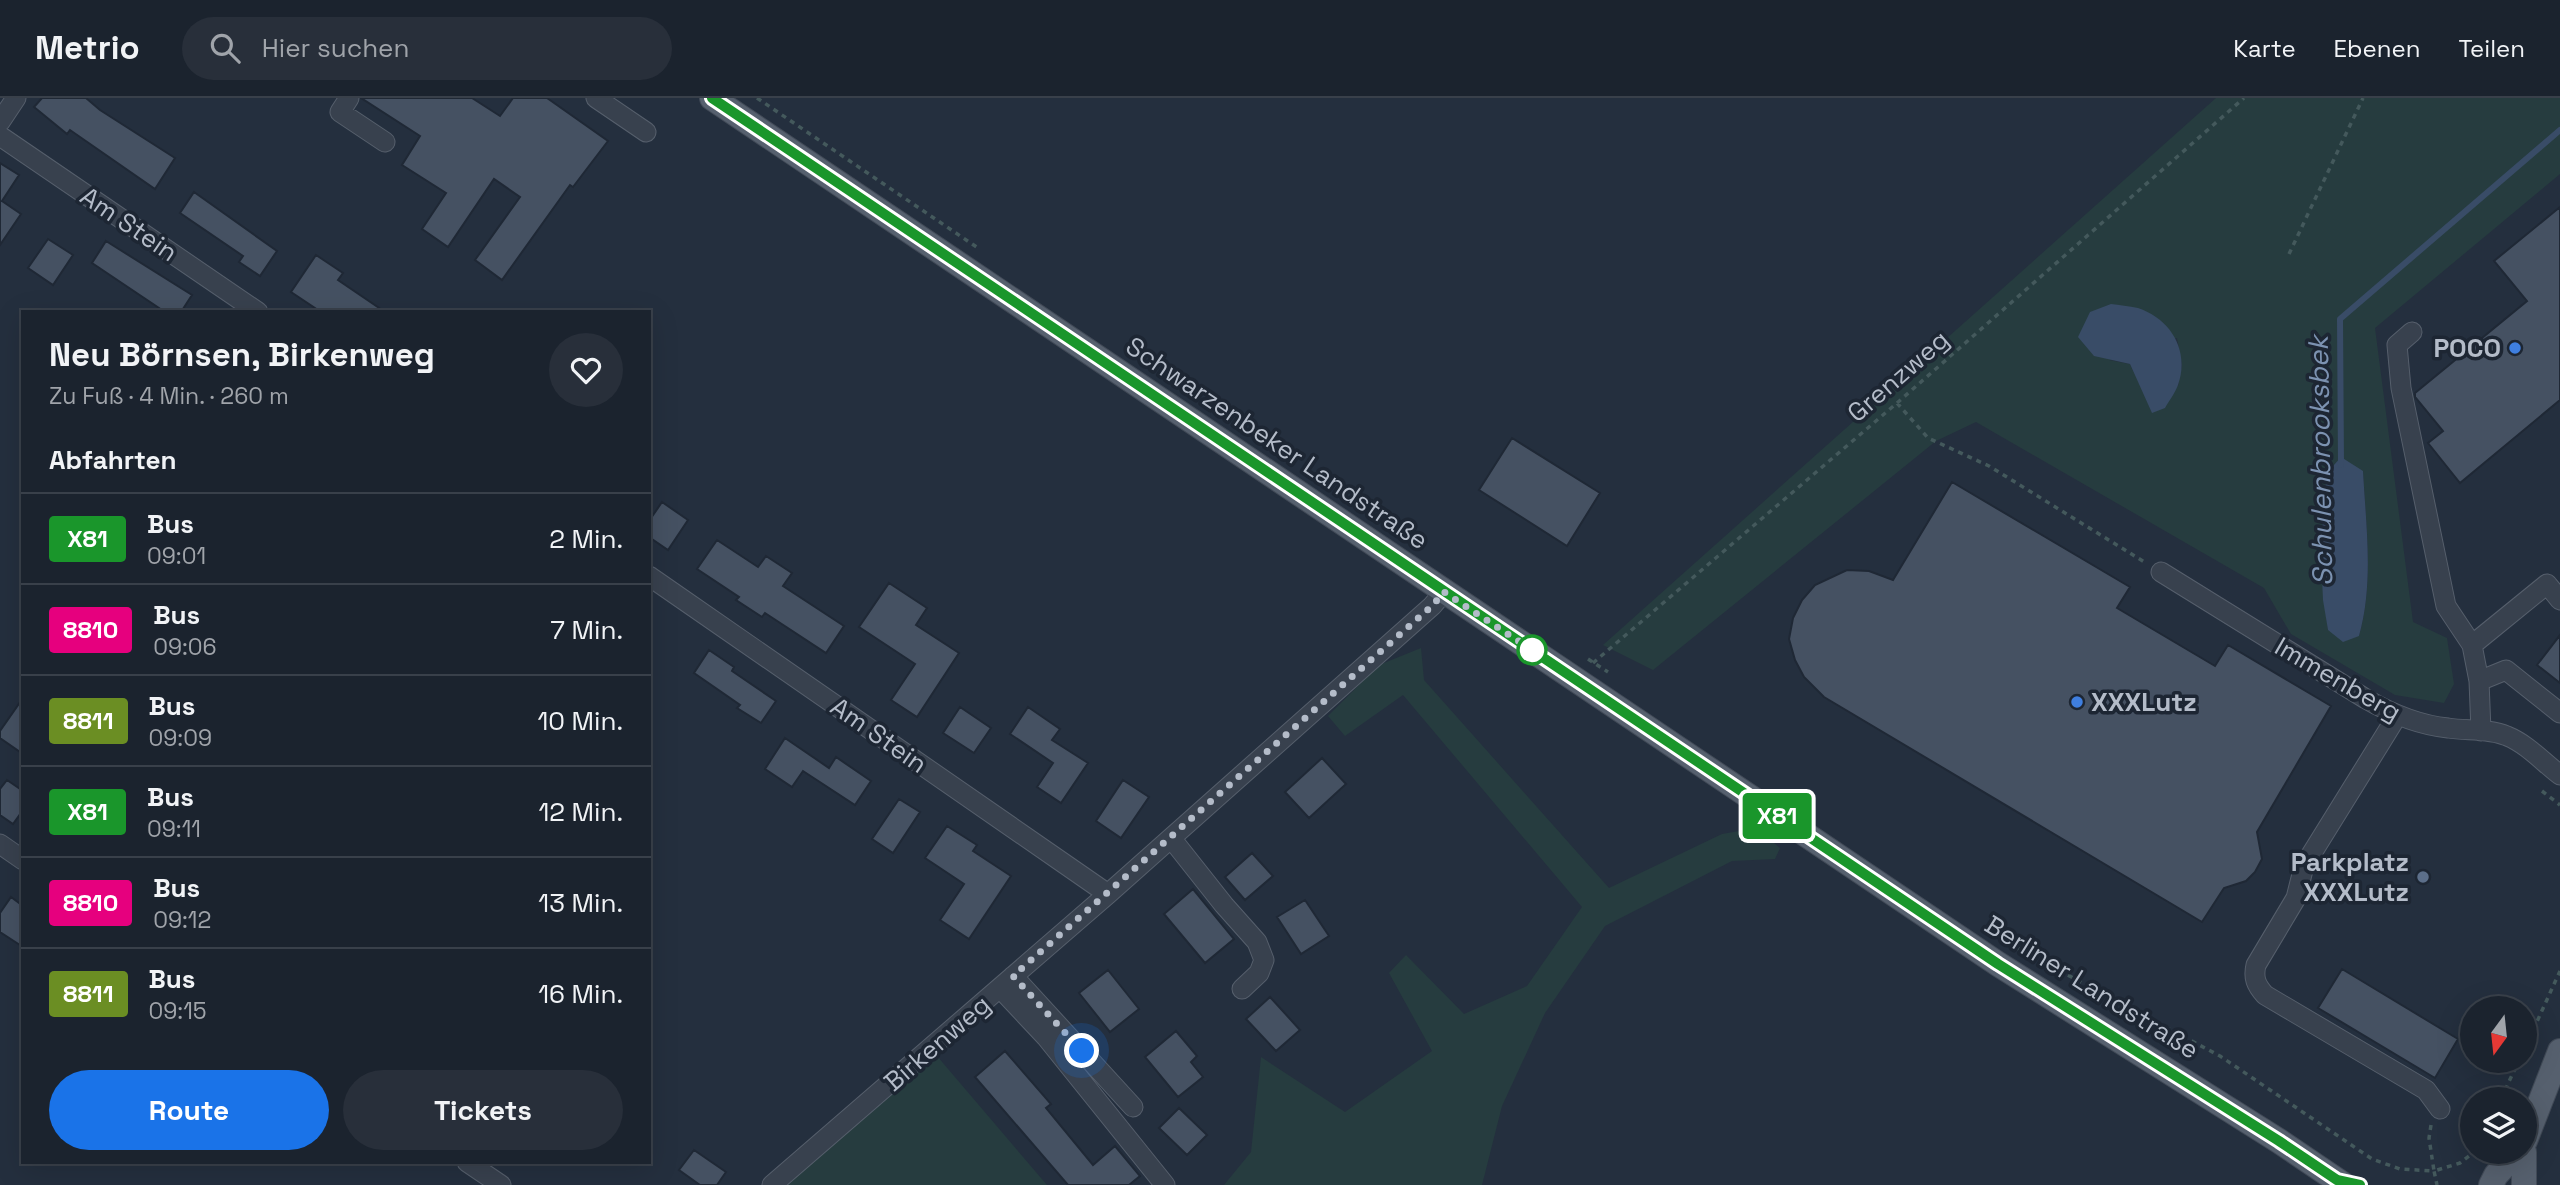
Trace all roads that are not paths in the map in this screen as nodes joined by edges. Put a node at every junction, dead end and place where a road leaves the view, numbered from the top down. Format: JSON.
{"nodes":[{"id":1,"x":349,"y":98,"type":"edge"},
{"id":2,"x":596,"y":98,"type":"edge"},
{"id":3,"x":712,"y":98,"type":"edge"},
{"id":4,"x":646,"y":132,"type":"dead end"},
{"id":5,"x":0,"y":136,"type":"edge"},
{"id":6,"x":385,"y":142,"type":"dead end"},
{"id":7,"x":255,"y":310,"type":"edge"},
{"id":8,"x":2412,"y":332,"type":"dead end"},
{"id":9,"x":2161,"y":572,"type":"road end"},
{"id":10,"x":651,"y":577,"type":"edge"},
{"id":11,"x":2554,"y":578,"type":"edge"},
{"id":12,"x":1444,"y":592,"type":"junction"},
{"id":13,"x":2560,"y":600,"type":"edge"},
{"id":14,"x":2472,"y":645,"type":"junction"},
{"id":15,"x":2479,"y":681,"type":"junction"},
{"id":16,"x":2560,"y":713,"type":"edge"},
{"id":17,"x":2397,"y":716,"type":"junction"},
{"id":18,"x":2481,"y":731,"type":"junction"},
{"id":19,"x":2560,"y":775,"type":"edge"},
{"id":20,"x":1171,"y":838,"type":"junction"},
{"id":21,"x":1810,"y":838,"type":"joint"},
{"id":22,"x":0,"y":844,"type":"edge"},
{"id":23,"x":21,"y":859,"type":"edge"},
{"id":24,"x":1108,"y":894,"type":"junction"},
{"id":25,"x":1007,"y":982,"type":"junction"},
{"id":26,"x":1242,"y":989,"type":"dead end"},
{"id":27,"x":2560,"y":1051,"type":"edge"},
{"id":28,"x":1133,"y":1107,"type":"dead end"},
{"id":29,"x":2440,"y":1109,"type":"road end"},
{"id":30,"x":2537,"y":1111,"type":"edge"},
{"id":31,"x":470,"y":1164,"type":"edge"},
{"id":32,"x":2507,"y":1164,"type":"edge"},
{"id":33,"x":2524,"y":1164,"type":"edge"},
{"id":34,"x":2493,"y":1180,"type":"edge"},
{"id":35,"x":2346,"y":1184,"type":"edge"},
{"id":36,"x":501,"y":1185,"type":"edge"},
{"id":37,"x":772,"y":1185,"type":"edge"},
{"id":38,"x":1165,"y":1185,"type":"edge"},
{"id":39,"x":2472,"y":1185,"type":"edge"},
{"id":40,"x":2524,"y":1185,"type":"edge"}],
"edges":[{"from":1,"to":6,"type":"street"},
{"from":2,"to":4,"type":"street"},
{"from":3,"to":12,"type":"main road","name":"Schwarzenbeker Landstraße"},
{"from":5,"to":7,"type":"street","name":"Am Stein"},
{"from":8,"to":14,"type":"street"},
{"from":9,"to":17,"type":"street","name":"Immenberg"},
{"from":10,"to":24,"type":"street","name":"Am Stein"},
{"from":11,"to":13,"type":"street"},
{"from":11,"to":14,"type":"street"},
{"from":12,"to":20,"type":"street","name":"Birkenweg"},
{"from":12,"to":21,"type":"main road","name":"Schwarzenbeker Landstraße"},
{"from":14,"to":15,"type":"street"},
{"from":15,"to":16,"type":"street"},
{"from":15,"to":18,"type":"street"},
{"from":17,"to":18,"type":"street","name":"Immenberg"},
{"from":17,"to":29,"type":"street"},
{"from":18,"to":19,"type":"street","name":"Immenberg"},
{"from":20,"to":24,"type":"street","name":"Birkenweg"},
{"from":20,"to":26,"type":"street"},
{"from":21,"to":35,"type":"main road","name":"Berliner Landstraße"},
{"from":22,"to":23,"type":"street"},
{"from":24,"to":25,"type":"street","name":"Birkenweg"},
{"from":25,"to":28,"type":"street"},
{"from":25,"to":37,"type":"street","name":"Birkenweg"},
{"from":25,"to":38,"type":"street"},
{"from":27,"to":30,"type":"main road"},
{"from":31,"to":36,"type":"street"},
{"from":32,"to":34,"type":"main road"},
{"from":33,"to":40,"type":"main road"},
{"from":34,"to":39,"type":"main road"}]}
